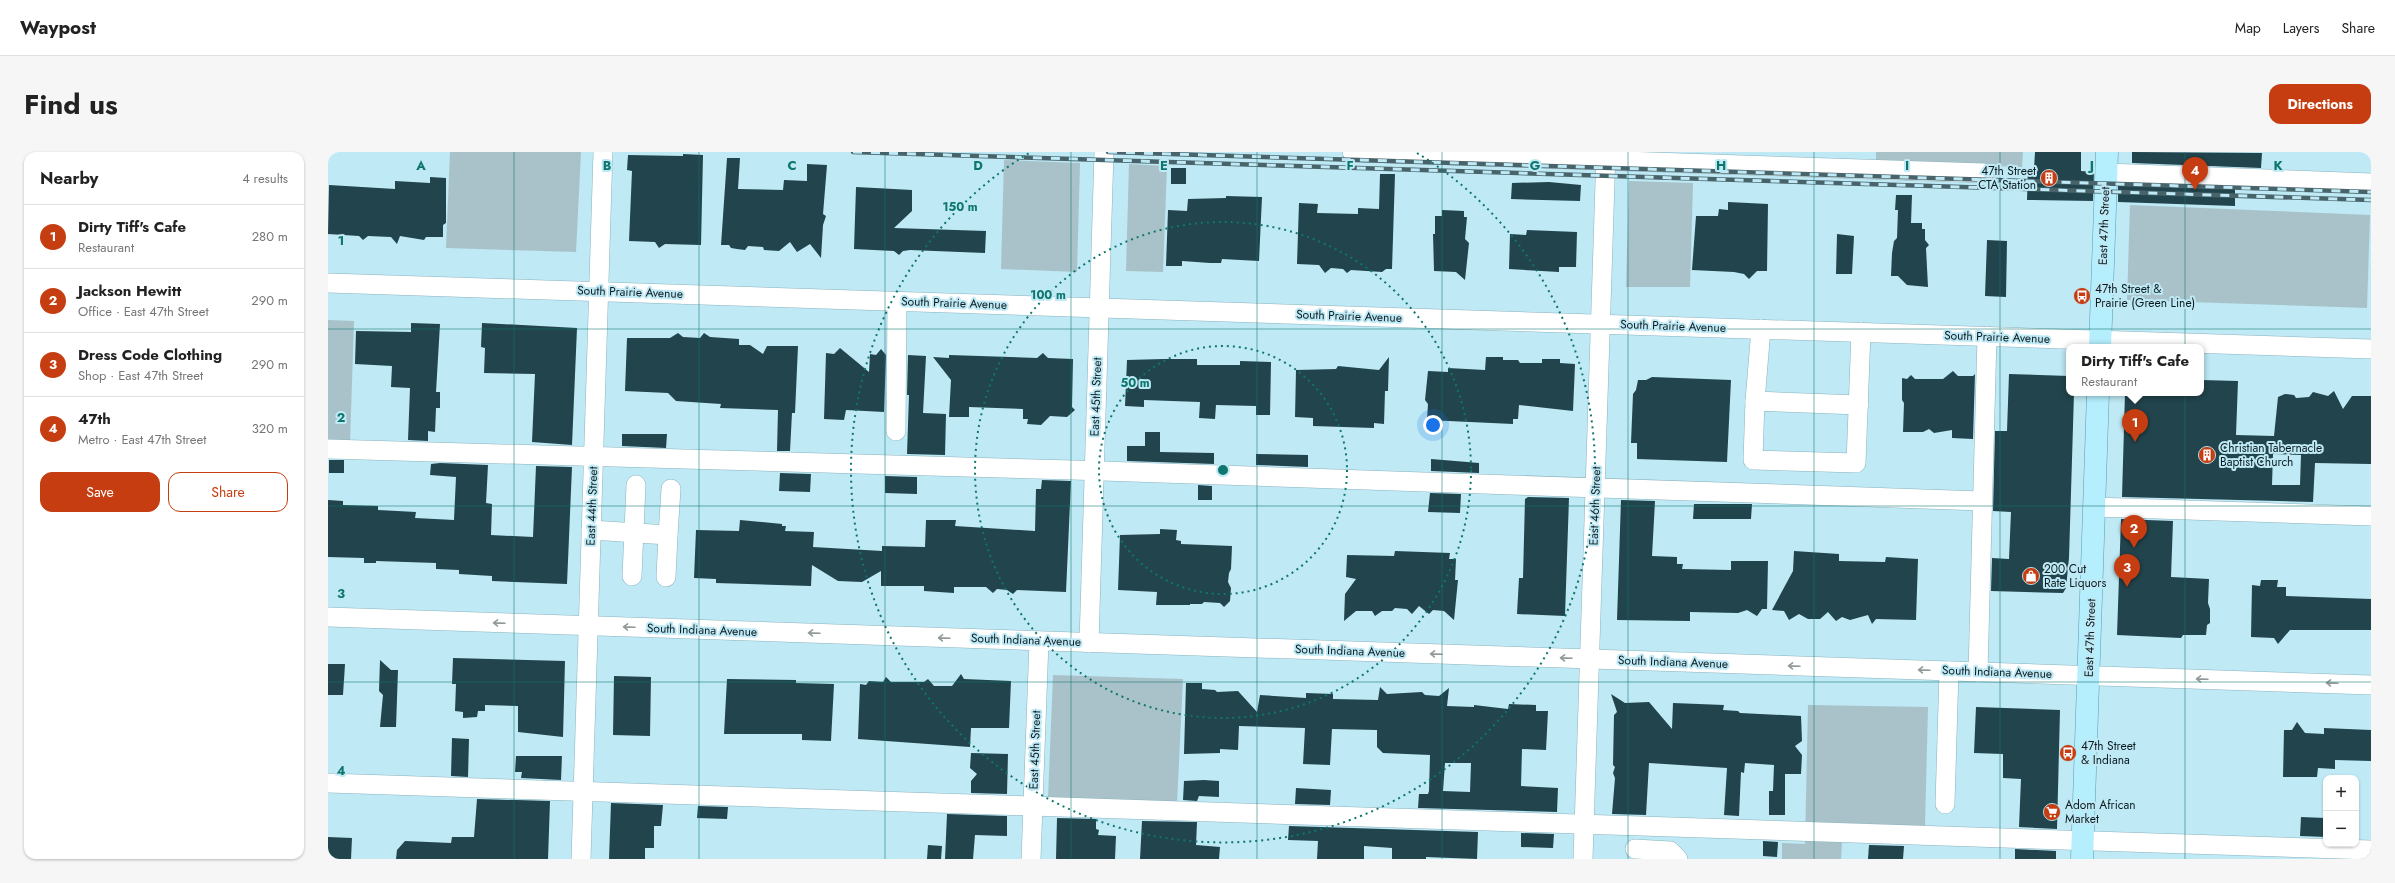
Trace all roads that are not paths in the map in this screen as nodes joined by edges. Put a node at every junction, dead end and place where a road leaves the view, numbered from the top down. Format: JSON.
{"nodes":[{"id":1,"x":603,"y":152,"type":"edge"},
{"id":2,"x":1104,"y":152,"type":"edge"},
{"id":3,"x":1352,"y":152,"type":"edge"},
{"id":4,"x":1606,"y":156,"type":"edge"},
{"id":5,"x":2106,"y":163,"type":"edge"},
{"id":6,"x":1984,"y":172,"type":"dead end"},
{"id":7,"x":2371,"y":183,"type":"edge"},
{"id":8,"x":328,"y":283,"type":"edge"},
{"id":9,"x":599,"y":292,"type":"junction"},
{"id":10,"x":897,"y":301,"type":"junction"},
{"id":11,"x":1099,"y":308,"type":"junction"},
{"id":12,"x":1600,"y":324,"type":"junction"},
{"id":13,"x":1761,"y":329,"type":"junction"},
{"id":14,"x":1861,"y":332,"type":"junction"},
{"id":15,"x":1987,"y":336,"type":"junction"},
{"id":16,"x":2100,"y":344,"type":"edge"},
{"id":17,"x":2204,"y":346,"type":"edge"},
{"id":18,"x":2371,"y":349,"type":"edge"},
{"id":19,"x":2098,"y":396,"type":"edge"},
{"id":20,"x":1755,"y":401,"type":"junction"},
{"id":21,"x":1858,"y":405,"type":"junction"},
{"id":22,"x":896,"y":431,"type":"dead end"},
{"id":23,"x":328,"y":449,"type":"edge"},
{"id":24,"x":594,"y":457,"type":"junction"},
{"id":25,"x":1094,"y":471,"type":"junction"},
{"id":26,"x":636,"y":485,"type":"dead end"},
{"id":27,"x":671,"y":489,"type":"dead end"},
{"id":28,"x":1595,"y":489,"type":"junction"},
{"id":29,"x":1982,"y":501,"type":"junction"},
{"id":30,"x":2094,"y":507,"type":"junction"},
{"id":31,"x":2371,"y":516,"type":"edge"},
{"id":32,"x":591,"y":530,"type":"junction"},
{"id":33,"x":634,"y":533,"type":"junction"},
{"id":34,"x":668,"y":535,"type":"junction"},
{"id":35,"x":632,"y":576,"type":"dead end"},
{"id":36,"x":666,"y":577,"type":"dead end"},
{"id":37,"x":328,"y":617,"type":"edge"},
{"id":38,"x":588,"y":626,"type":"junction"},
{"id":39,"x":1039,"y":641,"type":"junction"},
{"id":40,"x":1089,"y":642,"type":"junction"},
{"id":41,"x":1590,"y":659,"type":"junction"},
{"id":42,"x":1949,"y":671,"type":"junction"},
{"id":43,"x":1978,"y":672,"type":"junction"},
{"id":44,"x":2088,"y":675,"type":"junction"},
{"id":45,"x":2371,"y":685,"type":"edge"},
{"id":46,"x":328,"y":783,"type":"edge"},
{"id":47,"x":583,"y":792,"type":"junction"},
{"id":48,"x":1945,"y":804,"type":"dead end"},
{"id":49,"x":1033,"y":808,"type":"junction"},
{"id":50,"x":1584,"y":824,"type":"junction"},
{"id":51,"x":1635,"y":826,"type":"junction"},
{"id":52,"x":2083,"y":850,"type":"edge"},
{"id":53,"x":2371,"y":850,"type":"edge"},
{"id":54,"x":1634,"y":854,"type":"edge"},
{"id":55,"x":581,"y":859,"type":"edge"},
{"id":56,"x":1031,"y":859,"type":"edge"},
{"id":57,"x":1583,"y":859,"type":"edge"},
{"id":58,"x":1678,"y":859,"type":"edge"}],
"edges":[{"from":1,"to":9,"type":"street","name":"East 44th Street"},
{"from":2,"to":11,"type":"street","name":"East 45th Street"},
{"from":3,"to":4,"type":"street"},
{"from":4,"to":6,"type":"street"},
{"from":4,"to":12,"type":"street","name":"East 46th Street"},
{"from":5,"to":7,"type":"street"},
{"from":5,"to":16,"type":"main road","name":"East 47th Street"},
{"from":8,"to":9,"type":"street","name":"South Prairie Avenue"},
{"from":9,"to":10,"type":"street","name":"South Prairie Avenue"},
{"from":9,"to":24,"type":"street","name":"East 44th Street"},
{"from":10,"to":11,"type":"street","name":"South Prairie Avenue"},
{"from":10,"to":22,"type":"street"},
{"from":11,"to":12,"type":"street","name":"South Prairie Avenue"},
{"from":11,"to":25,"type":"street","name":"East 45th Street"},
{"from":12,"to":13,"type":"street","name":"South Prairie Avenue"},
{"from":12,"to":28,"type":"street","name":"East 46th Street"},
{"from":13,"to":14,"type":"street","name":"South Prairie Avenue"},
{"from":13,"to":20,"type":"street"},
{"from":14,"to":15,"type":"street","name":"South Prairie Avenue"},
{"from":14,"to":21,"type":"street"},
{"from":15,"to":16,"type":"street","name":"South Prairie Avenue"},
{"from":15,"to":29,"type":"street"},
{"from":17,"to":18,"type":"street","name":"South Prairie Avenue"},
{"from":19,"to":30,"type":"main road","name":"East 47th Street"},
{"from":20,"to":21,"type":"street"},
{"from":20,"to":21,"type":"street"},
{"from":23,"to":24,"type":"street"},
{"from":24,"to":25,"type":"street"},
{"from":24,"to":32,"type":"street","name":"East 44th Street"},
{"from":25,"to":28,"type":"street"},
{"from":25,"to":40,"type":"street","name":"East 45th Street"},
{"from":26,"to":33,"type":"street"},
{"from":27,"to":34,"type":"street"},
{"from":28,"to":29,"type":"street"},
{"from":28,"to":41,"type":"street","name":"East 46th Street"},
{"from":29,"to":43,"type":"street"},
{"from":30,"to":31,"type":"street"},
{"from":30,"to":44,"type":"main road","name":"East 47th Street"},
{"from":32,"to":33,"type":"street"},
{"from":32,"to":38,"type":"street","name":"East 44th Street"},
{"from":33,"to":34,"type":"street"},
{"from":33,"to":35,"type":"street"},
{"from":34,"to":36,"type":"street"},
{"from":38,"to":37,"type":"street","name":"South Indiana Avenue","one_way":true},
{"from":39,"to":38,"type":"street","name":"South Indiana Avenue","one_way":true},
{"from":38,"to":47,"type":"street","name":"East 44th Street"},
{"from":39,"to":40,"type":"street","name":"South Indiana Avenue"},
{"from":39,"to":49,"type":"street","name":"East 45th Street"},
{"from":41,"to":40,"type":"street","name":"South Indiana Avenue","one_way":true},
{"from":42,"to":41,"type":"street","name":"South Indiana Avenue","one_way":true},
{"from":41,"to":50,"type":"street","name":"East 46th Street"},
{"from":42,"to":43,"type":"street","name":"South Indiana Avenue"},
{"from":42,"to":48,"type":"street"},
{"from":43,"to":44,"type":"street","name":"South Indiana Avenue"},
{"from":45,"to":44,"type":"street","name":"South Indiana Avenue","one_way":true},
{"from":44,"to":52,"type":"main road","name":"East 47th Street"},
{"from":46,"to":47,"type":"street"},
{"from":47,"to":49,"type":"street"},
{"from":47,"to":55,"type":"street","name":"East 44th Street"},
{"from":49,"to":50,"type":"street"},
{"from":49,"to":56,"type":"street","name":"East 45th Street"},
{"from":50,"to":51,"type":"street"},
{"from":50,"to":57,"type":"street","name":"East 46th Street"},
{"from":51,"to":52,"type":"street"},
{"from":51,"to":54,"type":"street"},
{"from":52,"to":53,"type":"street"},
{"from":54,"to":58,"type":"street"}]}
